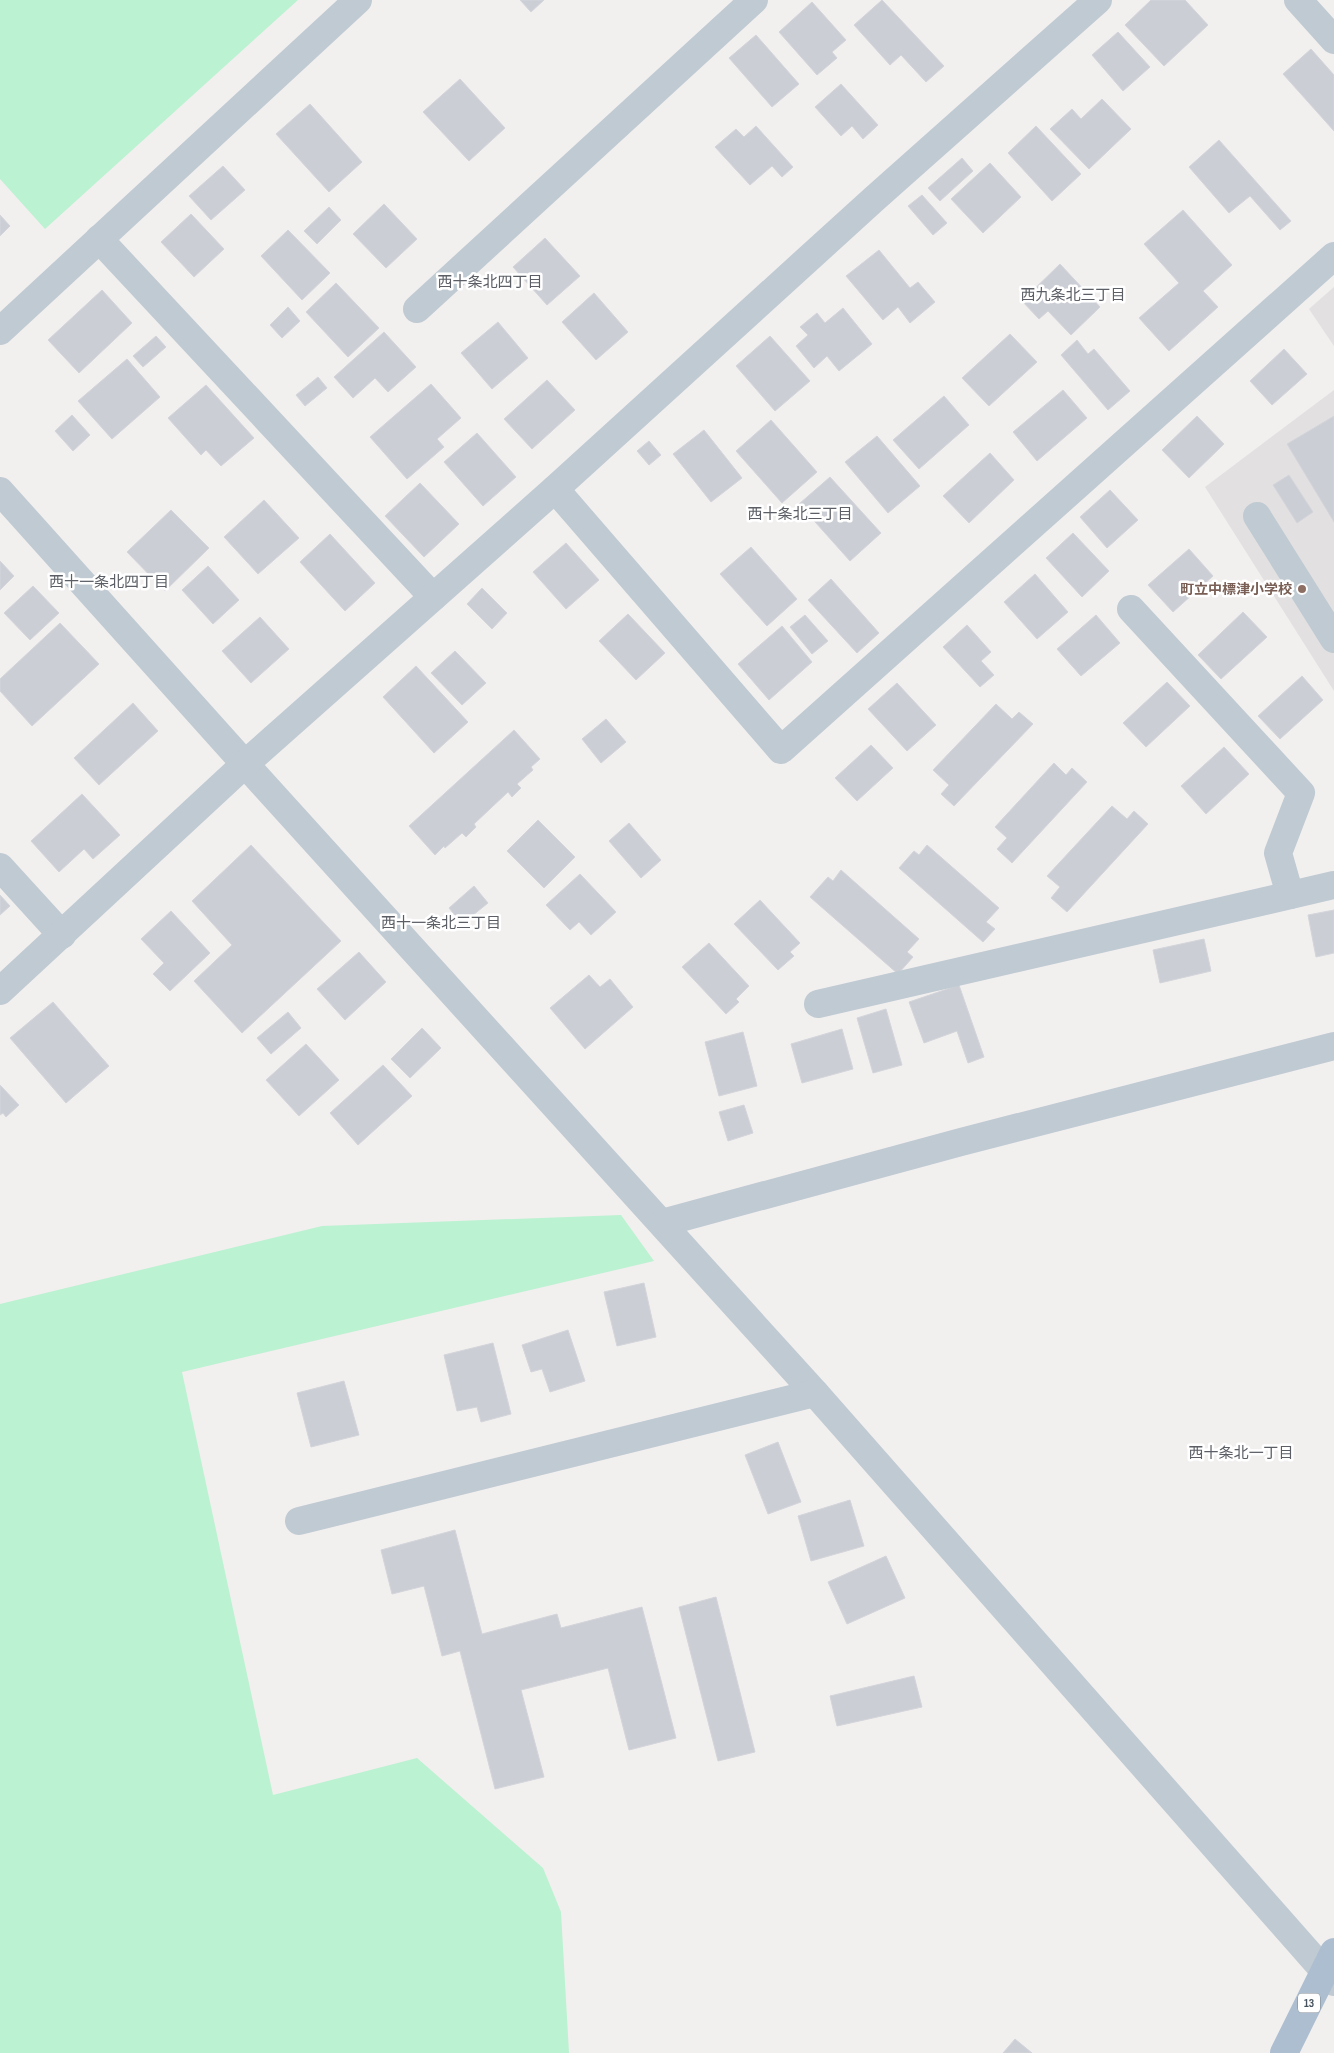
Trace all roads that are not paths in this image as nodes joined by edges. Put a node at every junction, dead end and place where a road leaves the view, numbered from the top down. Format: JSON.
{"nodes":[{"id":1,"x":358,"y":0,"type":"edge"},
{"id":2,"x":754,"y":0,"type":"edge"},
{"id":3,"x":1098,"y":0,"type":"edge"},
{"id":4,"x":1298,"y":0,"type":"edge"},
{"id":5,"x":1334,"y":40,"type":"edge"},
{"id":6,"x":99,"y":239,"type":"junction"},
{"id":7,"x":1334,"y":256,"type":"edge"},
{"id":8,"x":417,"y":309,"type":"dead end"},
{"id":9,"x":0,"y":331,"type":"edge"},
{"id":10,"x":555,"y":488,"type":"junction"},
{"id":11,"x":0,"y":491,"type":"edge"},
{"id":12,"x":1258,"y":516,"type":"dead end"},
{"id":13,"x":433,"y":598,"type":"junction"},
{"id":14,"x":1131,"y":609,"type":"dead end"},
{"id":15,"x":1334,"y":639,"type":"edge"},
{"id":16,"x":245,"y":764,"type":"junction"},
{"id":17,"x":0,"y":867,"type":"edge"},
{"id":18,"x":1334,"y":885,"type":"edge"},
{"id":19,"x":1290,"y":895,"type":"junction"},
{"id":20,"x":62,"y":935,"type":"junction"},
{"id":21,"x":0,"y":991,"type":"edge"},
{"id":22,"x":818,"y":1004,"type":"dead end"},
{"id":23,"x":1334,"y":1046,"type":"edge"},
{"id":24,"x":662,"y":1224,"type":"junction"},
{"id":25,"x":815,"y":1393,"type":"junction"},
{"id":26,"x":298,"y":1521,"type":"dead end"},
{"id":27,"x":1330,"y":1969,"type":"edge"},
{"id":28,"x":1284,"y":2053,"type":"edge"}],
"edges":[{"from":1,"to":6,"type":"street"},
{"from":2,"to":8,"type":"street"},
{"from":3,"to":10,"type":"street"},
{"from":4,"to":5,"type":"street"},
{"from":6,"to":9,"type":"street"},
{"from":6,"to":13,"type":"street"},
{"from":7,"to":10,"type":"street"},
{"from":10,"to":13,"type":"street"},
{"from":11,"to":16,"type":"street"},
{"from":12,"to":15,"type":"street"},
{"from":13,"to":16,"type":"street"},
{"from":14,"to":19,"type":"street"},
{"from":16,"to":20,"type":"street"},
{"from":16,"to":24,"type":"street"},
{"from":17,"to":20,"type":"street"},
{"from":18,"to":19,"type":"street"},
{"from":19,"to":22,"type":"street"},
{"from":20,"to":21,"type":"street"},
{"from":23,"to":24,"type":"street"},
{"from":24,"to":25,"type":"street"},
{"from":25,"to":26,"type":"street"},
{"from":25,"to":27,"type":"street"},
{"from":27,"to":28,"type":"main road","number":"13"}]}
